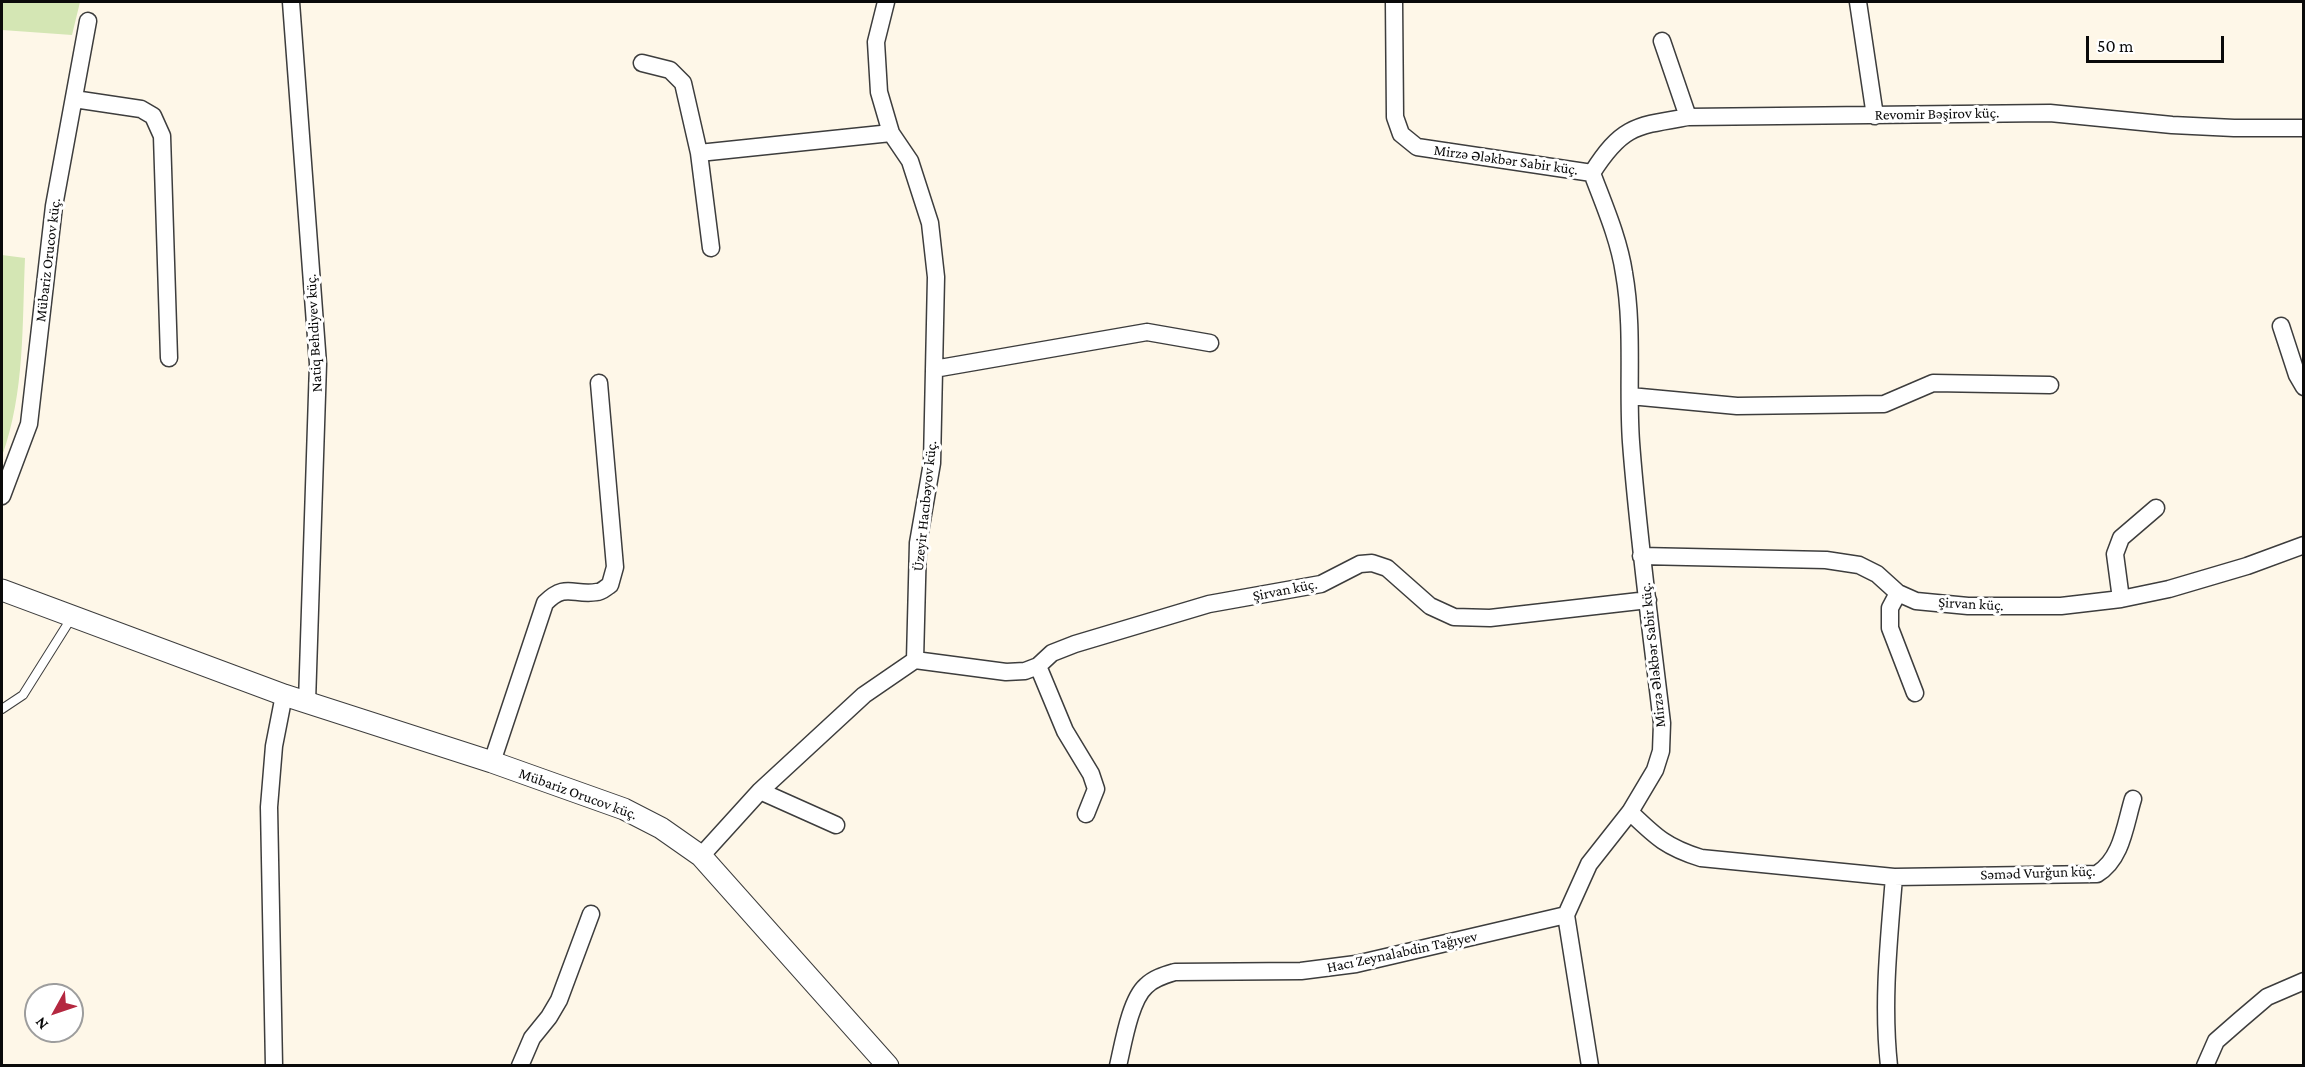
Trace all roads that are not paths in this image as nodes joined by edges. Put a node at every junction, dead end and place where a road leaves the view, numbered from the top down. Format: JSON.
{"nodes":[{"id":1,"x":291,"y":2,"type":"edge"},
{"id":2,"x":886,"y":2,"type":"edge"},
{"id":3,"x":1394,"y":2,"type":"edge"},
{"id":4,"x":1858,"y":2,"type":"edge"},
{"id":5,"x":88,"y":21,"type":"dead end"},
{"id":6,"x":1662,"y":41,"type":"dead end"},
{"id":7,"x":642,"y":63,"type":"dead end"},
{"id":8,"x":74,"y":99,"type":"junction"},
{"id":9,"x":1875,"y":116,"type":"junction"},
{"id":10,"x":1688,"y":117,"type":"junction"},
{"id":11,"x":2304,"y":128,"type":"edge"},
{"id":12,"x":891,"y":133,"type":"junction"},
{"id":13,"x":699,"y":153,"type":"junction"},
{"id":14,"x":1592,"y":173,"type":"junction"},
{"id":15,"x":711,"y":248,"type":"dead end"},
{"id":16,"x":2281,"y":326,"type":"dead end"},
{"id":17,"x":1210,"y":343,"type":"dead end"},
{"id":18,"x":169,"y":358,"type":"dead end"},
{"id":19,"x":934,"y":369,"type":"junction"},
{"id":20,"x":598,"y":383,"type":"dead end"},
{"id":21,"x":2050,"y":385,"type":"dead end"},
{"id":22,"x":2304,"y":387,"type":"edge"},
{"id":23,"x":1630,"y":396,"type":"junction"},
{"id":24,"x":2,"y":496,"type":"edge"},
{"id":25,"x":2156,"y":508,"type":"dead end"},
{"id":26,"x":2304,"y":545,"type":"edge"},
{"id":27,"x":1641,"y":556,"type":"junction"},
{"id":28,"x":2,"y":590,"type":"edge"},
{"id":29,"x":1898,"y":593,"type":"junction"},
{"id":30,"x":2121,"y":599,"type":"junction"},
{"id":31,"x":1648,"y":600,"type":"junction"},
{"id":32,"x":72,"y":616,"type":"junction"},
{"id":33,"x":915,"y":660,"type":"junction"},
{"id":34,"x":1038,"y":666,"type":"junction"},
{"id":35,"x":1915,"y":693,"type":"dead end"},
{"id":36,"x":284,"y":695,"type":"junction"},
{"id":37,"x":307,"y":702,"type":"junction"},
{"id":38,"x":2,"y":709,"type":"edge"},
{"id":39,"x":492,"y":762,"type":"junction"},
{"id":40,"x":760,"y":791,"type":"junction"},
{"id":41,"x":2133,"y":799,"type":"dead end"},
{"id":42,"x":1630,"y":812,"type":"junction"},
{"id":43,"x":1086,"y":814,"type":"dead end"},
{"id":44,"x":836,"y":825,"type":"dead end"},
{"id":45,"x":701,"y":856,"type":"junction"},
{"id":46,"x":1894,"y":877,"type":"junction"},
{"id":47,"x":591,"y":914,"type":"dead end"},
{"id":48,"x":1566,"y":915,"type":"junction"},
{"id":49,"x":2304,"y":981,"type":"edge"},
{"id":50,"x":274,"y":1065,"type":"edge"},
{"id":51,"x":520,"y":1065,"type":"edge"},
{"id":52,"x":888,"y":1065,"type":"edge"},
{"id":53,"x":1118,"y":1065,"type":"edge"},
{"id":54,"x":1590,"y":1065,"type":"edge"},
{"id":55,"x":1889,"y":1065,"type":"edge"},
{"id":56,"x":2205,"y":1065,"type":"edge"}],
"edges":[{"from":1,"to":37,"type":"street","name":"Natiq Behdiyev küç."},
{"from":2,"to":12,"type":"street","name":"Üzeyir Hacıbəyov küç."},
{"from":3,"to":14,"type":"street","name":"Mirzə Ələkbər Sabir küç."},
{"from":4,"to":9,"type":"street"},
{"from":5,"to":8,"type":"street","name":"Mübariz Orucov küç."},
{"from":6,"to":10,"type":"street"},
{"from":7,"to":13,"type":"street"},
{"from":8,"to":18,"type":"street"},
{"from":8,"to":24,"type":"street","name":"Mübariz Orucov küç."},
{"from":9,"to":10,"type":"street","name":"Revomir Bəşirov küç."},
{"from":9,"to":11,"type":"street","name":"Revomir Bəşirov küç."},
{"from":10,"to":14,"type":"street","name":"Revomir Bəşirov küç."},
{"from":12,"to":13,"type":"street"},
{"from":12,"to":19,"type":"street","name":"Üzeyir Hacıbəyov küç."},
{"from":13,"to":15,"type":"street"},
{"from":14,"to":23,"type":"street","name":"Mirzə Ələkbər Sabir küç."},
{"from":16,"to":22,"type":"street"},
{"from":17,"to":19,"type":"street"},
{"from":19,"to":33,"type":"street","name":"Üzeyir Hacıbəyov küç."},
{"from":20,"to":39,"type":"street"},
{"from":21,"to":23,"type":"street"},
{"from":23,"to":27,"type":"street","name":"Mirzə Ələkbər Sabir küç."},
{"from":25,"to":30,"type":"street"},
{"from":26,"to":30,"type":"street","name":"Şirvan küç."},
{"from":27,"to":29,"type":"street","name":"Şirvan küç."},
{"from":27,"to":31,"type":"street","name":"Mirzə Ələkbər Sabir küç."},
{"from":28,"to":32,"type":"street","name":"Mübariz Orucov küç."},
{"from":29,"to":30,"type":"street","name":"Şirvan küç."},
{"from":29,"to":35,"type":"street"},
{"from":31,"to":34,"type":"street","name":"Şirvan küç."},
{"from":31,"to":42,"type":"street","name":"Mirzə Ələkbər Sabir küç."},
{"from":32,"to":36,"type":"street","name":"Mübariz Orucov küç."},
{"from":32,"to":38,"type":"lane"},
{"from":33,"to":34,"type":"street","name":"Şirvan küç."},
{"from":33,"to":40,"type":"street"},
{"from":34,"to":43,"type":"street"},
{"from":36,"to":37,"type":"street","name":"Mübariz Orucov küç."},
{"from":36,"to":50,"type":"street"},
{"from":37,"to":39,"type":"street","name":"Mübariz Orucov küç."},
{"from":39,"to":45,"type":"street","name":"Mübariz Orucov küç."},
{"from":40,"to":44,"type":"street"},
{"from":40,"to":45,"type":"street"},
{"from":41,"to":46,"type":"street","name":"Səməd Vurğun küç."},
{"from":42,"to":46,"type":"street","name":"Səməd Vurğun küç."},
{"from":42,"to":48,"type":"street","name":"Mirzə Ələkbər Sabir küç."},
{"from":45,"to":52,"type":"street","name":"Mübariz Orucov küç."},
{"from":46,"to":55,"type":"street"},
{"from":47,"to":51,"type":"street"},
{"from":48,"to":53,"type":"street","name":"Hacı Zeynalabdin Tağıyev"},
{"from":48,"to":54,"type":"street"},
{"from":49,"to":56,"type":"street"}]}
